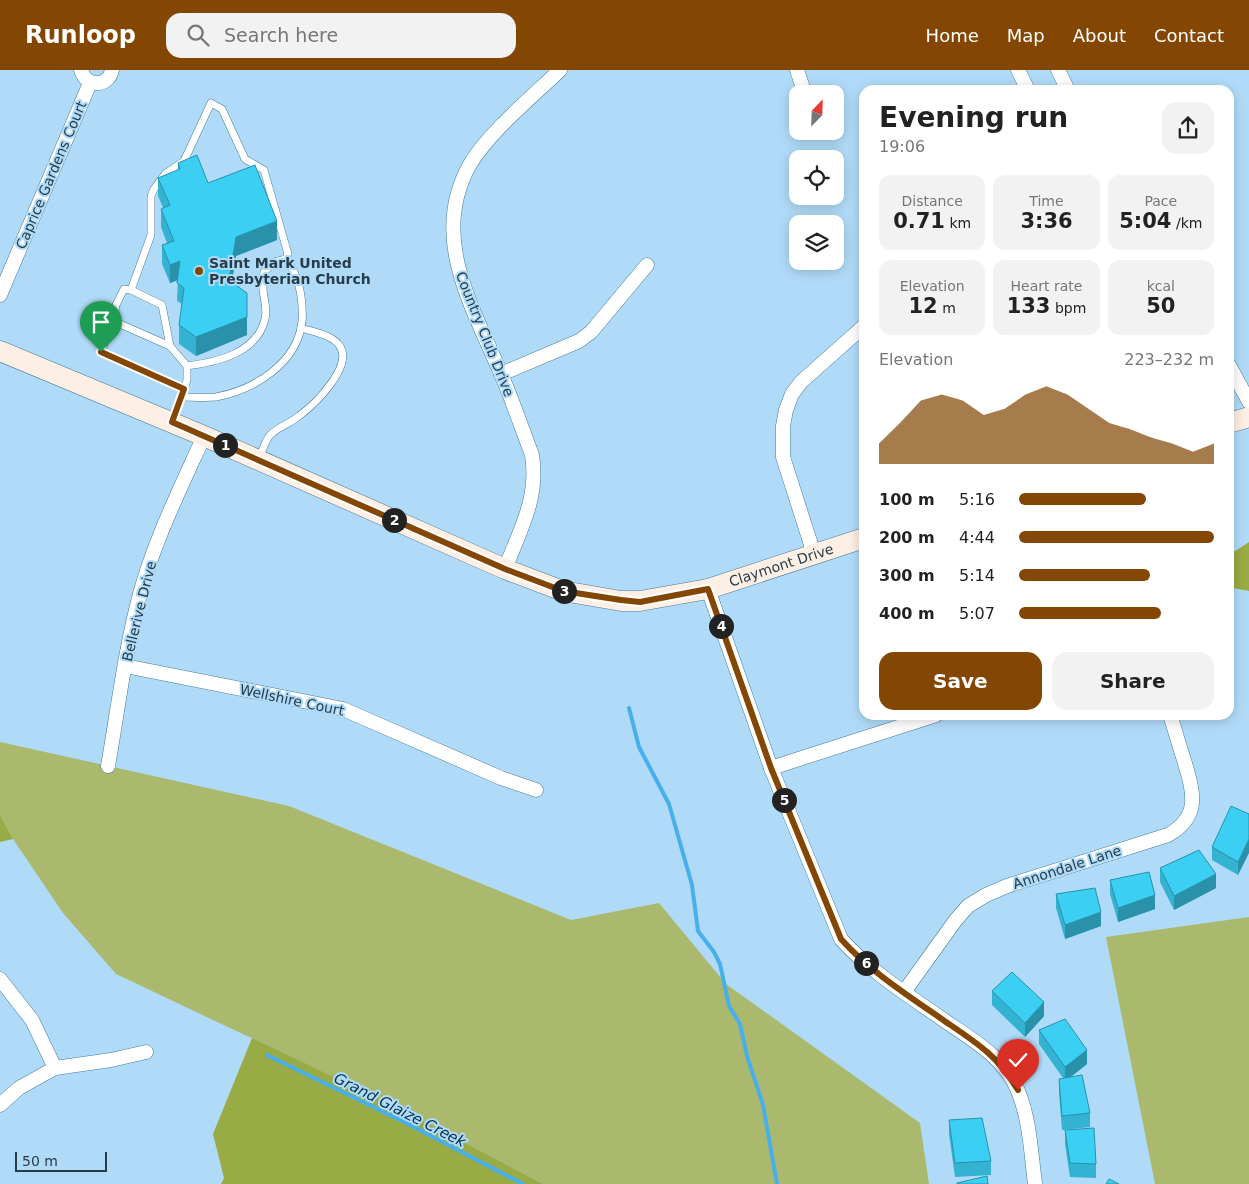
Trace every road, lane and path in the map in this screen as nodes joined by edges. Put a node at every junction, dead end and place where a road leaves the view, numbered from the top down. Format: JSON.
{"nodes":[{"id":1,"x":80,"y":70,"type":"edge"},
{"id":2,"x":112,"y":70,"type":"edge"},
{"id":3,"x":560,"y":70,"type":"edge"},
{"id":4,"x":797,"y":70,"type":"edge"},
{"id":5,"x":1018,"y":70,"type":"edge"},
{"id":6,"x":1058,"y":70,"type":"edge"},
{"id":7,"x":90,"y":83,"type":"junction"},
{"id":8,"x":802,"y":85,"type":"edge"},
{"id":9,"x":1026,"y":85,"type":"edge"},
{"id":10,"x":1066,"y":85,"type":"edge"},
{"id":11,"x":286,"y":260,"type":"junction"},
{"id":12,"x":647,"y":265,"type":"dead end"},
{"id":13,"x":131,"y":290,"type":"junction"},
{"id":14,"x":0,"y":295,"type":"edge"},
{"id":15,"x":113,"y":321,"type":"junction"},
{"id":16,"x":301,"y":328,"type":"junction"},
{"id":17,"x":859,"y":330,"type":"edge"},
{"id":18,"x":170,"y":346,"type":"junction"},
{"id":19,"x":0,"y":351,"type":"edge"},
{"id":20,"x":187,"y":366,"type":"junction"},
{"id":21,"x":501,"y":374,"type":"junction"},
{"id":22,"x":1234,"y":374,"type":"edge"},
{"id":23,"x":184,"y":389,"type":"junction"},
{"id":24,"x":181,"y":398,"type":"junction"},
{"id":25,"x":1249,"y":402,"type":"edge"},
{"id":26,"x":1249,"y":417,"type":"edge"},
{"id":27,"x":172,"y":422,"type":"junction"},
{"id":28,"x":1234,"y":422,"type":"edge"},
{"id":29,"x":204,"y":436,"type":"junction"},
{"id":30,"x":259,"y":460,"type":"junction"},
{"id":31,"x":859,"y":540,"type":"edge"},
{"id":32,"x":814,"y":554,"type":"junction"},
{"id":33,"x":505,"y":569,"type":"junction"},
{"id":34,"x":708,"y":589,"type":"junction"},
{"id":35,"x":125,"y":666,"type":"junction"},
{"id":36,"x":920,"y":720,"type":"edge"},
{"id":37,"x":1172,"y":720,"type":"edge"},
{"id":38,"x":108,"y":766,"type":"dead end"},
{"id":39,"x":771,"y":768,"type":"junction"},
{"id":40,"x":536,"y":790,"type":"dead end"},
{"id":41,"x":0,"y":978,"type":"edge"},
{"id":42,"x":904,"y":992,"type":"junction"},
{"id":43,"x":146,"y":1052,"type":"dead end"},
{"id":44,"x":55,"y":1068,"type":"junction"},
{"id":45,"x":0,"y":1105,"type":"edge"},
{"id":46,"x":1035,"y":1184,"type":"edge"}],
"edges":[{"from":1,"to":7,"type":"street"},
{"from":2,"to":7,"type":"street"},
{"from":3,"to":21,"type":"street","name":"Country Club Drive"},
{"from":4,"to":8,"type":"street"},
{"from":5,"to":9,"type":"street"},
{"from":6,"to":10,"type":"street"},
{"from":7,"to":14,"type":"street","name":"Caprice Gardens Court"},
{"from":11,"to":13,"type":"lane"},
{"from":11,"to":16,"type":"lane"},
{"from":11,"to":20,"type":"lane"},
{"from":12,"to":21,"type":"street"},
{"from":13,"to":15,"type":"lane"},
{"from":13,"to":18,"type":"lane"},
{"from":15,"to":18,"type":"lane"},
{"from":15,"to":23,"type":"lane"},
{"from":16,"to":24,"type":"lane"},
{"from":16,"to":30,"type":"lane"},
{"from":17,"to":32,"type":"street"},
{"from":18,"to":20,"type":"lane"},
{"from":19,"to":27,"type":"street","name":"Claymont Drive"},
{"from":20,"to":23,"type":"lane"},
{"from":21,"to":33,"type":"street","name":"Country Club Drive"},
{"from":22,"to":25,"type":"street"},
{"from":23,"to":24,"type":"lane"},
{"from":24,"to":27,"type":"lane"},
{"from":26,"to":28,"type":"street"},
{"from":27,"to":29,"type":"street","name":"Claymont Drive"},
{"from":29,"to":30,"type":"street","name":"Claymont Drive"},
{"from":29,"to":35,"type":"street","name":"Bellerive Drive"},
{"from":30,"to":33,"type":"street","name":"Claymont Drive"},
{"from":31,"to":32,"type":"street","name":"Claymont Drive"},
{"from":32,"to":34,"type":"street","name":"Claymont Drive"},
{"from":33,"to":34,"type":"street","name":"Claymont Drive"},
{"from":34,"to":39,"type":"street"},
{"from":35,"to":38,"type":"street","name":"Bellerive Drive"},
{"from":35,"to":40,"type":"street","name":"Wellshire Court"},
{"from":36,"to":39,"type":"street"},
{"from":37,"to":42,"type":"street","name":"Annondale Lane"},
{"from":39,"to":42,"type":"street"},
{"from":41,"to":44,"type":"street"},
{"from":42,"to":46,"type":"street"},
{"from":43,"to":44,"type":"street"},
{"from":44,"to":45,"type":"street"}]}
